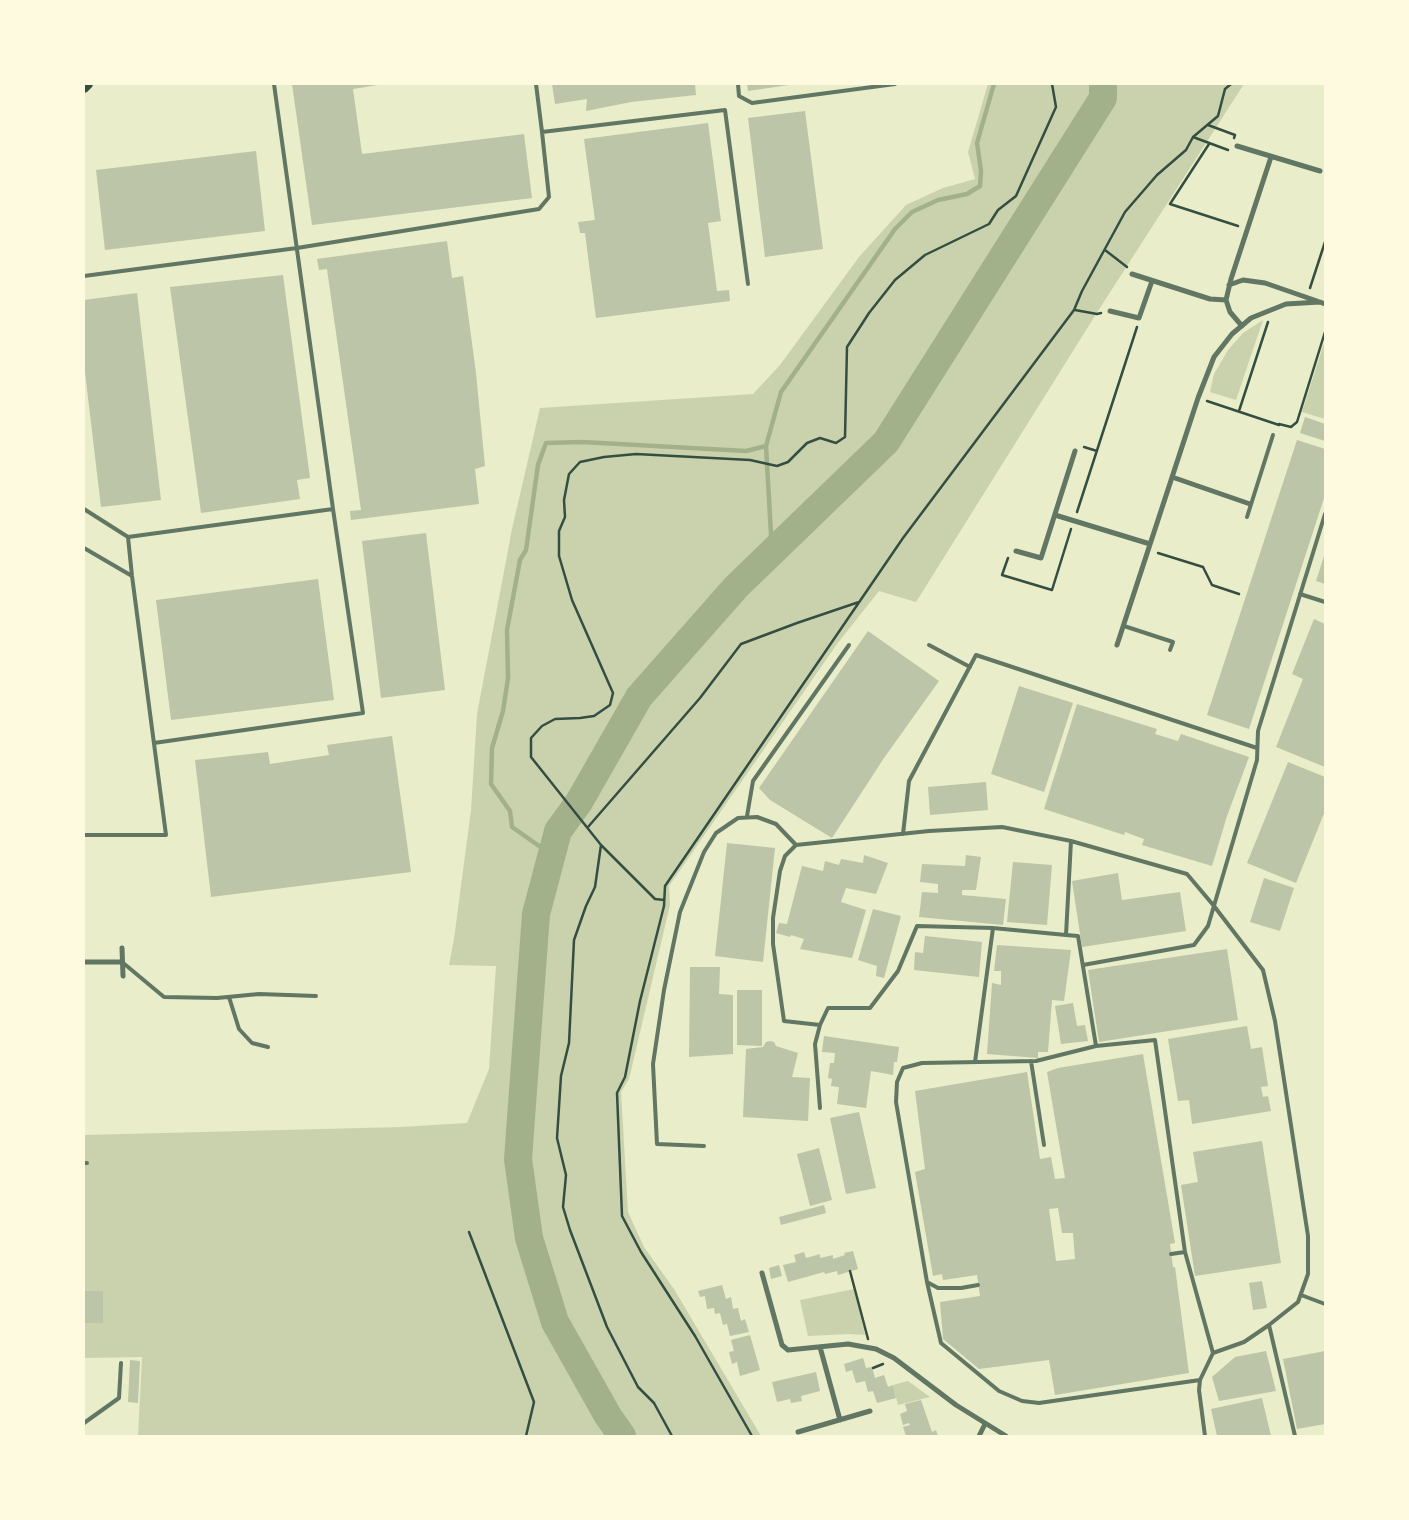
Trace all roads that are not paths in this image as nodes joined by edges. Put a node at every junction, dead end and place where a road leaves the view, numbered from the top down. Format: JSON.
{"nodes":[{"id":1,"x":88,"y":84,"type":"edge"},
{"id":2,"x":274,"y":84,"type":"edge"},
{"id":3,"x":536,"y":84,"type":"edge"},
{"id":4,"x":738,"y":84,"type":"edge"},
{"id":5,"x":895,"y":84,"type":"edge"},
{"id":6,"x":84,"y":88,"type":"edge"},
{"id":7,"x":542,"y":132,"type":"junction"},
{"id":8,"x":1237,"y":146,"type":"dead end"},
{"id":9,"x":1271,"y":157,"type":"junction"},
{"id":10,"x":1320,"y":172,"type":"dead end"},
{"id":11,"x":297,"y":248,"type":"junction"},
{"id":12,"x":1132,"y":274,"type":"road end"},
{"id":13,"x":84,"y":276,"type":"edge"},
{"id":14,"x":1152,"y":281,"type":"junction"},
{"id":15,"x":748,"y":284,"type":"dead end"},
{"id":16,"x":1229,"y":285,"type":"junction"},
{"id":17,"x":1226,"y":300,"type":"junction"},
{"id":18,"x":1323,"y":303,"type":"edge"},
{"id":19,"x":1110,"y":311,"type":"road end"},
{"id":20,"x":1242,"y":326,"type":"junction"},
{"id":21,"x":1273,"y":435,"type":"road end"},
{"id":22,"x":1075,"y":451,"type":"dead end"},
{"id":23,"x":1172,"y":478,"type":"junction"},
{"id":24,"x":1250,"y":504,"type":"junction"},
{"id":25,"x":84,"y":509,"type":"edge"},
{"id":26,"x":333,"y":509,"type":"junction"},
{"id":27,"x":1325,"y":514,"type":"edge"},
{"id":28,"x":1055,"y":515,"type":"junction"},
{"id":29,"x":1246,"y":516,"type":"dead end"},
{"id":30,"x":128,"y":537,"type":"junction"},
{"id":31,"x":1149,"y":547,"type":"junction"},
{"id":32,"x":84,"y":548,"type":"edge"},
{"id":33,"x":1016,"y":551,"type":"road end"},
{"id":34,"x":132,"y":576,"type":"junction"},
{"id":35,"x":1300,"y":594,"type":"junction"},
{"id":36,"x":1325,"y":602,"type":"edge"},
{"id":37,"x":1124,"y":626,"type":"junction"},
{"id":38,"x":849,"y":645,"type":"dead end"},
{"id":39,"x":929,"y":645,"type":"dead end"},
{"id":40,"x":1117,"y":645,"type":"dead end"},
{"id":41,"x":1170,"y":650,"type":"dead end"},
{"id":42,"x":970,"y":667,"type":"junction"},
{"id":43,"x":154,"y":743,"type":"junction"},
{"id":44,"x":1257,"y":748,"type":"junction"},
{"id":45,"x":747,"y":816,"type":"junction"},
{"id":46,"x":903,"y":834,"type":"junction"},
{"id":47,"x":84,"y":835,"type":"edge"},
{"id":48,"x":1071,"y":841,"type":"junction"},
{"id":49,"x":796,"y":846,"type":"junction"},
{"id":50,"x":1214,"y":906,"type":"junction"},
{"id":51,"x":994,"y":928,"type":"junction"},
{"id":52,"x":1066,"y":935,"type":"junction"},
{"id":53,"x":122,"y":948,"type":"dead end"},
{"id":54,"x":84,"y":962,"type":"edge"},
{"id":55,"x":122,"y":962,"type":"junction"},
{"id":56,"x":1084,"y":965,"type":"junction"},
{"id":57,"x":123,"y":976,"type":"dead end"},
{"id":58,"x":316,"y":996,"type":"dead end"},
{"id":59,"x":228,"y":997,"type":"junction"},
{"id":60,"x":820,"y":1025,"type":"junction"},
{"id":61,"x":1096,"y":1046,"type":"junction"},
{"id":62,"x":268,"y":1047,"type":"dead end"},
{"id":63,"x":1031,"y":1061,"type":"junction"},
{"id":64,"x":975,"y":1062,"type":"junction"},
{"id":65,"x":820,"y":1108,"type":"dead end"},
{"id":66,"x":1044,"y":1145,"type":"dead end"},
{"id":67,"x":704,"y":1146,"type":"dead end"},
{"id":68,"x":1185,"y":1252,"type":"junction"},
{"id":69,"x":1171,"y":1254,"type":"dead end"},
{"id":70,"x":762,"y":1273,"type":"dead end"},
{"id":71,"x":927,"y":1282,"type":"junction"},
{"id":72,"x":978,"y":1286,"type":"dead end"},
{"id":73,"x":1301,"y":1295,"type":"junction"},
{"id":74,"x":1325,"y":1304,"type":"edge"},
{"id":75,"x":1269,"y":1325,"type":"junction"},
{"id":76,"x":820,"y":1347,"type":"junction"},
{"id":77,"x":1213,"y":1354,"type":"junction"},
{"id":78,"x":121,"y":1363,"type":"dead end"},
{"id":79,"x":1200,"y":1380,"type":"junction"},
{"id":80,"x":870,"y":1411,"type":"dead end"},
{"id":81,"x":840,"y":1420,"type":"junction"},
{"id":82,"x":84,"y":1423,"type":"edge"},
{"id":83,"x":985,"y":1424,"type":"junction"},
{"id":84,"x":798,"y":1432,"type":"dead end"},
{"id":85,"x":978,"y":1436,"type":"edge"},
{"id":86,"x":1006,"y":1436,"type":"edge"},
{"id":87,"x":1205,"y":1436,"type":"edge"},
{"id":88,"x":1295,"y":1436,"type":"edge"}],
"edges":[{"from":1,"to":6,"type":"main road"},
{"from":2,"to":11,"type":"lane"},
{"from":3,"to":7,"type":"lane"},
{"from":4,"to":5,"type":"lane"},
{"from":7,"to":11,"type":"lane"},
{"from":7,"to":15,"type":"lane"},
{"from":8,"to":9,"type":"street"},
{"from":9,"to":10,"type":"street"},
{"from":9,"to":16,"type":"street"},
{"from":11,"to":13,"type":"lane"},
{"from":11,"to":26,"type":"lane"},
{"from":12,"to":14,"type":"street"},
{"from":14,"to":17,"type":"street"},
{"from":14,"to":19,"type":"street"},
{"from":16,"to":17,"type":"street"},
{"from":16,"to":18,"type":"street"},
{"from":17,"to":20,"type":"street"},
{"from":18,"to":20,"type":"street"},
{"from":20,"to":23,"type":"street"},
{"from":21,"to":24,"type":"lane"},
{"from":22,"to":28,"type":"street"},
{"from":23,"to":24,"type":"street"},
{"from":23,"to":31,"type":"street"},
{"from":24,"to":29,"type":"lane"},
{"from":25,"to":30,"type":"lane"},
{"from":26,"to":30,"type":"lane"},
{"from":26,"to":43,"type":"lane"},
{"from":27,"to":35,"type":"lane"},
{"from":28,"to":31,"type":"street"},
{"from":28,"to":33,"type":"street"},
{"from":30,"to":34,"type":"lane"},
{"from":31,"to":37,"type":"street"},
{"from":32,"to":34,"type":"lane"},
{"from":34,"to":43,"type":"lane"},
{"from":35,"to":36,"type":"lane"},
{"from":35,"to":44,"type":"lane"},
{"from":37,"to":40,"type":"street"},
{"from":37,"to":41,"type":"lane"},
{"from":38,"to":45,"type":"lane"},
{"from":39,"to":42,"type":"lane"},
{"from":42,"to":44,"type":"lane"},
{"from":42,"to":46,"type":"lane"},
{"from":43,"to":47,"type":"lane"},
{"from":44,"to":50,"type":"lane"},
{"from":45,"to":49,"type":"lane"},
{"from":45,"to":67,"type":"lane"},
{"from":46,"to":48,"type":"lane"},
{"from":46,"to":49,"type":"lane"},
{"from":48,"to":50,"type":"lane"},
{"from":48,"to":52,"type":"lane"},
{"from":49,"to":60,"type":"lane"},
{"from":50,"to":56,"type":"lane"},
{"from":50,"to":73,"type":"lane"},
{"from":51,"to":52,"type":"lane"},
{"from":51,"to":60,"type":"lane"},
{"from":51,"to":64,"type":"lane"},
{"from":52,"to":56,"type":"lane"},
{"from":53,"to":55,"type":"street"},
{"from":54,"to":55,"type":"street"},
{"from":55,"to":57,"type":"street"},
{"from":55,"to":59,"type":"lane"},
{"from":56,"to":61,"type":"lane"},
{"from":58,"to":59,"type":"lane"},
{"from":59,"to":62,"type":"lane"},
{"from":60,"to":65,"type":"lane"},
{"from":61,"to":63,"type":"lane"},
{"from":61,"to":68,"type":"lane"},
{"from":63,"to":64,"type":"lane"},
{"from":63,"to":66,"type":"lane"},
{"from":64,"to":71,"type":"lane"},
{"from":68,"to":69,"type":"lane"},
{"from":68,"to":77,"type":"lane"},
{"from":70,"to":76,"type":"street"},
{"from":71,"to":72,"type":"lane"},
{"from":71,"to":79,"type":"lane"},
{"from":73,"to":74,"type":"lane"},
{"from":73,"to":75,"type":"lane"},
{"from":75,"to":77,"type":"lane"},
{"from":75,"to":88,"type":"lane"},
{"from":76,"to":81,"type":"street"},
{"from":76,"to":83,"type":"street"},
{"from":77,"to":79,"type":"lane"},
{"from":78,"to":82,"type":"lane"},
{"from":79,"to":87,"type":"lane"},
{"from":80,"to":81,"type":"street"},
{"from":81,"to":84,"type":"street"},
{"from":83,"to":85,"type":"street"},
{"from":83,"to":86,"type":"street"}]}
